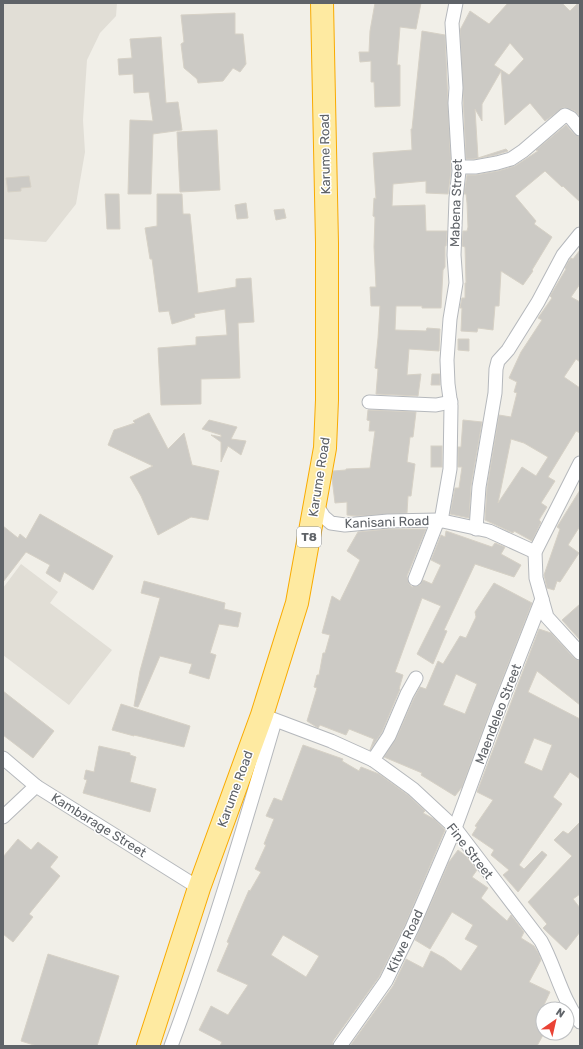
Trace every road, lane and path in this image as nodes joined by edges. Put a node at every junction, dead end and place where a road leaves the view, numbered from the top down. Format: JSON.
{"nodes":[{"id":1,"x":322,"y":3,"type":"edge"},
{"id":2,"x":456,"y":3,"type":"edge"},
{"id":3,"x":580,"y":128,"type":"edge"},
{"id":4,"x":459,"y":167,"type":"junction"},
{"id":5,"x":580,"y":234,"type":"edge"},
{"id":6,"x":368,"y":402,"type":"dead end"},
{"id":7,"x":451,"y":404,"type":"junction"},
{"id":8,"x":580,"y":463,"type":"edge"},
{"id":9,"x":315,"y":502,"type":"junction"},
{"id":10,"x":439,"y":521,"type":"junction"},
{"id":11,"x":476,"y":529,"type":"junction"},
{"id":12,"x":535,"y":552,"type":"junction"},
{"id":13,"x":415,"y":579,"type":"dead end"},
{"id":14,"x":542,"y":600,"type":"junction"},
{"id":15,"x":580,"y":652,"type":"edge"},
{"id":16,"x":416,"y":678,"type":"dead end"},
{"id":17,"x":269,"y":718,"type":"junction"},
{"id":18,"x":3,"y":758,"type":"edge"},
{"id":19,"x":373,"y":760,"type":"junction"},
{"id":20,"x":36,"y":786,"type":"junction"},
{"id":21,"x":3,"y":816,"type":"edge"},
{"id":22,"x":455,"y":828,"type":"junction"},
{"id":23,"x":199,"y":888,"type":"junction"},
{"id":24,"x":580,"y":1022,"type":"edge"},
{"id":25,"x":148,"y":1046,"type":"edge"},
{"id":26,"x":171,"y":1046,"type":"edge"},
{"id":27,"x":340,"y":1046,"type":"edge"}],
"edges":[{"from":1,"to":9,"type":"highway","name":"Karume Road","number":"T8"},
{"from":2,"to":4,"type":"street","name":"Mabena Street"},
{"from":3,"to":4,"type":"street"},
{"from":4,"to":7,"type":"street","name":"Mabena Street"},
{"from":5,"to":11,"type":"street"},
{"from":6,"to":7,"type":"street"},
{"from":7,"to":10,"type":"street","name":"Mabena Street"},
{"from":8,"to":12,"type":"street"},
{"from":9,"to":10,"type":"street","name":"Kanisani Road"},
{"from":9,"to":17,"type":"highway","name":"Karume Road","number":"T8"},
{"from":10,"to":11,"type":"street","name":"Kanisani Road"},
{"from":10,"to":13,"type":"street","name":"Mabena Street"},
{"from":11,"to":12,"type":"street","name":"Kanisani Road"},
{"from":12,"to":14,"type":"street"},
{"from":14,"to":15,"type":"street"},
{"from":14,"to":22,"type":"street","name":"Maendeleo Street"},
{"from":16,"to":19,"type":"street"},
{"from":17,"to":19,"type":"street","name":"Fine Street"},
{"from":17,"to":23,"type":"highway","name":"Karume Road","number":"T8"},
{"from":17,"to":26,"type":"street"},
{"from":18,"to":20,"type":"street","name":"Kambarage Street"},
{"from":19,"to":22,"type":"street","name":"Fine Street"},
{"from":20,"to":21,"type":"street"},
{"from":20,"to":23,"type":"street","name":"Kambarage Street"},
{"from":22,"to":24,"type":"street","name":"Fine Street"},
{"from":22,"to":27,"type":"street","name":"Kitwe Road"},
{"from":23,"to":25,"type":"highway","name":"Karume Road","number":"T8"}]}
